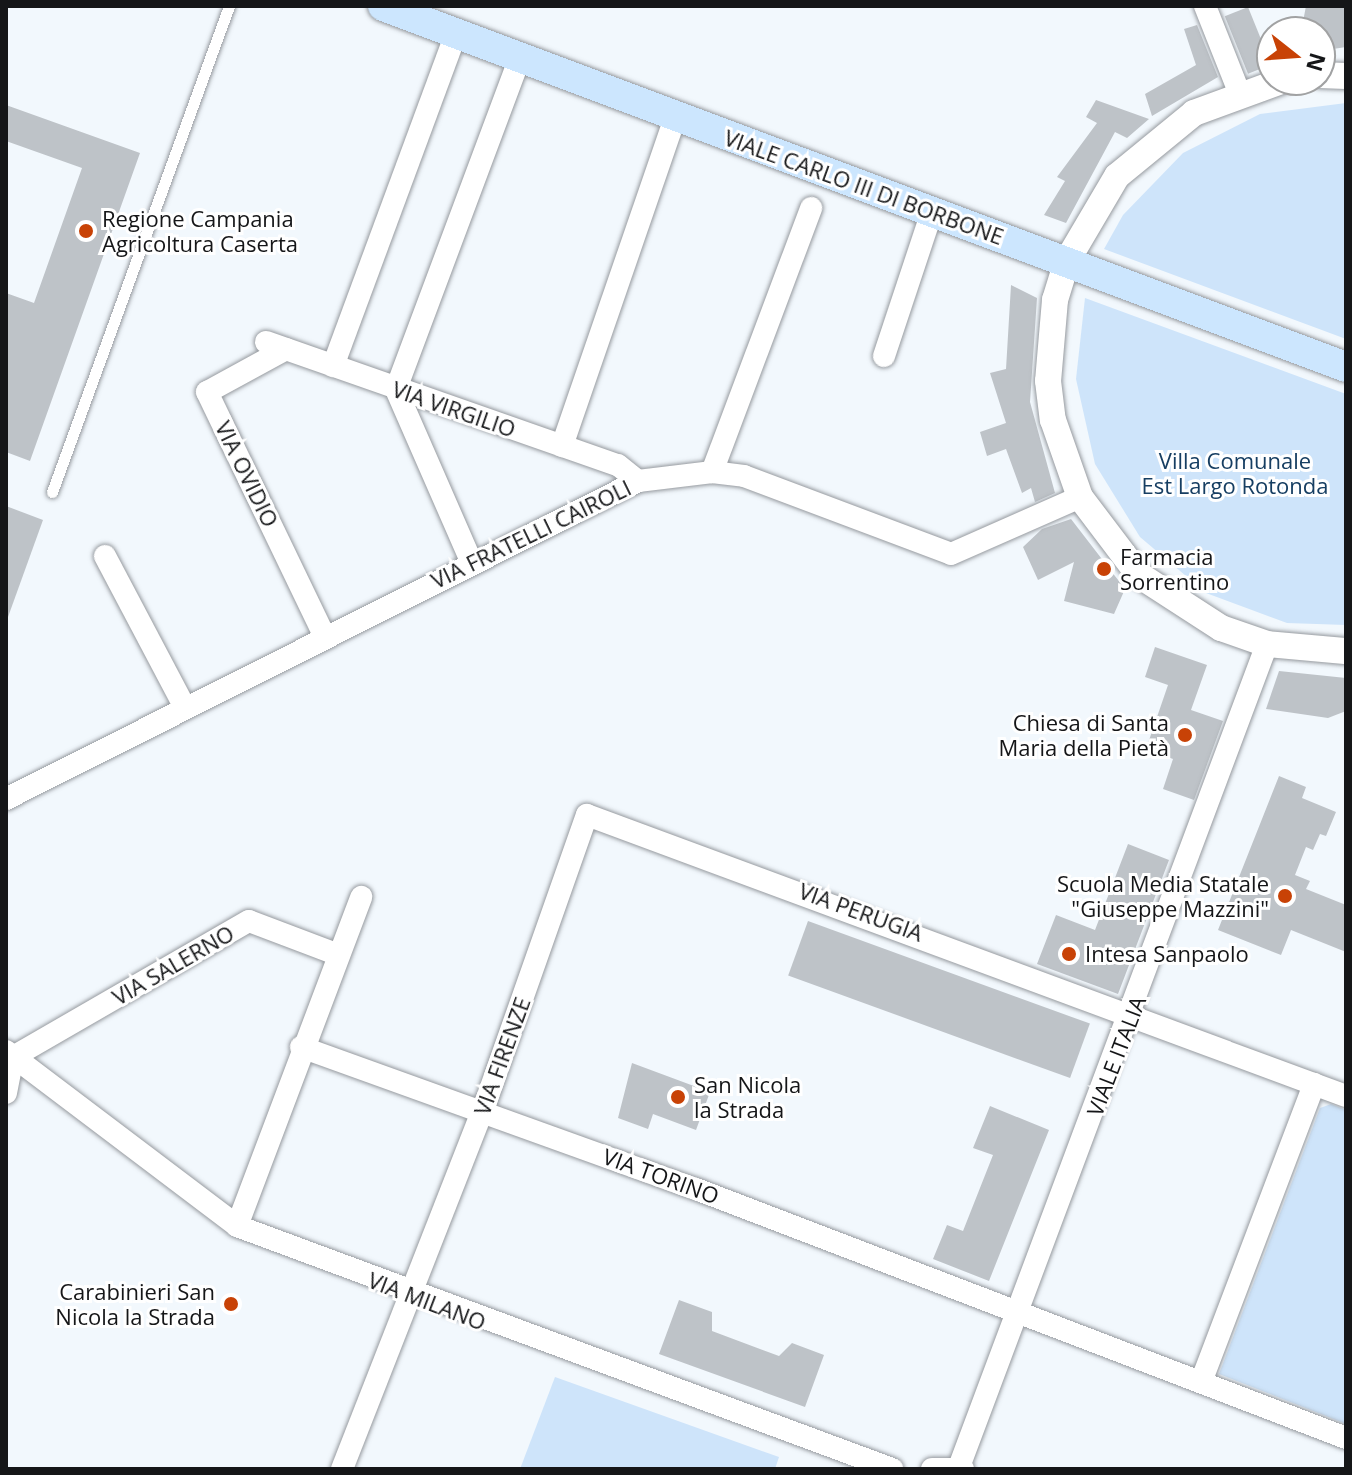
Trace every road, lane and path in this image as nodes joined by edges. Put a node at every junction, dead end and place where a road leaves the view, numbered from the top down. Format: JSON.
{"nodes":[{"id":1,"x":229,"y":6,"type":"edge"},
{"id":2,"x":383,"y":6,"type":"edge"},
{"id":3,"x":1205,"y":6,"type":"edge"},
{"id":4,"x":456,"y":34,"type":"junction"},
{"id":5,"x":520,"y":58,"type":"junction"},
{"id":6,"x":1256,"y":87,"type":"edge"},
{"id":7,"x":1239,"y":92,"type":"junction"},
{"id":8,"x":675,"y":117,"type":"junction"},
{"id":9,"x":811,"y":208,"type":"dead end"},
{"id":10,"x":932,"y":212,"type":"junction"},
{"id":11,"x":1067,"y":261,"type":"junction"},
{"id":12,"x":276,"y":346,"type":"joint"},
{"id":13,"x":884,"y":356,"type":"dead end"},
{"id":14,"x":333,"y":366,"type":"junction"},
{"id":15,"x":1346,"y":367,"type":"edge"},
{"id":16,"x":396,"y":389,"type":"junction"},
{"id":17,"x":562,"y":446,"type":"junction"},
{"id":18,"x":712,"y":472,"type":"junction"},
{"id":19,"x":638,"y":481,"type":"junction"},
{"id":20,"x":52,"y":492,"type":"dead end"},
{"id":21,"x":1080,"y":497,"type":"junction"},
{"id":22,"x":105,"y":556,"type":"dead end"},
{"id":23,"x":471,"y":561,"type":"junction"},
{"id":24,"x":325,"y":637,"type":"junction"},
{"id":25,"x":1267,"y":644,"type":"junction"},
{"id":26,"x":1346,"y":651,"type":"edge"},
{"id":27,"x":185,"y":708,"type":"junction"},
{"id":28,"x":6,"y":799,"type":"edge"},
{"id":29,"x":587,"y":815,"type":"joint"},
{"id":30,"x":361,"y":897,"type":"dead end"},
{"id":31,"x":339,"y":955,"type":"junction"},
{"id":32,"x":1133,"y":1013,"type":"junction"},
{"id":33,"x":301,"y":1047,"type":"junction"},
{"id":34,"x":10,"y":1054,"type":"edge"},
{"id":35,"x":1314,"y":1084,"type":"junction"},
{"id":36,"x":6,"y":1093,"type":"edge"},
{"id":37,"x":1346,"y":1096,"type":"edge"},
{"id":38,"x":483,"y":1110,"type":"junction"},
{"id":39,"x":237,"y":1226,"type":"junction"},
{"id":40,"x":411,"y":1296,"type":"junction"},
{"id":41,"x":1017,"y":1311,"type":"junction"},
{"id":42,"x":1201,"y":1382,"type":"junction"},
{"id":43,"x":1346,"y":1438,"type":"edge"},
{"id":44,"x":961,"y":1468,"type":"edge"},
{"id":45,"x":342,"y":1469,"type":"edge"},
{"id":46,"x":892,"y":1469,"type":"edge"},
{"id":47,"x":932,"y":1469,"type":"edge"}],
"edges":[{"from":1,"to":20,"type":"lane"},
{"from":2,"to":4,"type":"main road","name":"VIALE CARLO III DI BORBONE"},
{"from":3,"to":7,"type":"street"},
{"from":4,"to":5,"type":"main road","name":"VIALE CARLO III DI BORBONE"},
{"from":4,"to":14,"type":"street"},
{"from":5,"to":8,"type":"main road","name":"VIALE CARLO III DI BORBONE"},
{"from":5,"to":16,"type":"street"},
{"from":6,"to":7,"type":"street"},
{"from":7,"to":11,"type":"street"},
{"from":8,"to":10,"type":"main road","name":"VIALE CARLO III DI BORBONE"},
{"from":8,"to":17,"type":"street"},
{"from":9,"to":18,"type":"street"},
{"from":10,"to":11,"type":"main road","name":"VIALE CARLO III DI BORBONE"},
{"from":10,"to":13,"type":"street"},
{"from":11,"to":15,"type":"main road","name":"VIALE CARLO III DI BORBONE"},
{"from":11,"to":21,"type":"street"},
{"from":12,"to":14,"type":"street","name":"VIA VIRGILIO"},
{"from":12,"to":24,"type":"street","name":"VIA OVIDIO"},
{"from":14,"to":16,"type":"street","name":"VIA VIRGILIO"},
{"from":16,"to":17,"type":"street","name":"VIA VIRGILIO"},
{"from":16,"to":23,"type":"street"},
{"from":17,"to":19,"type":"street","name":"VIA VIRGILIO"},
{"from":18,"to":19,"type":"street","name":"VIA FRATELLI CAIROLI"},
{"from":18,"to":21,"type":"street","name":"VIA FRATELLI CAIROLI"},
{"from":19,"to":23,"type":"street","name":"VIA FRATELLI CAIROLI"},
{"from":21,"to":25,"type":"street"},
{"from":22,"to":27,"type":"street"},
{"from":23,"to":24,"type":"street","name":"VIA FRATELLI CAIROLI"},
{"from":24,"to":27,"type":"street","name":"VIA FRATELLI CAIROLI"},
{"from":25,"to":26,"type":"street"},
{"from":25,"to":32,"type":"street","name":"VIALE ITALIA"},
{"from":27,"to":28,"type":"street","name":"VIA FRATELLI CAIROLI"},
{"from":29,"to":32,"type":"street","name":"VIA PERUGIA"},
{"from":29,"to":38,"type":"street","name":"VIA FIRENZE"},
{"from":30,"to":31,"type":"street"},
{"from":31,"to":33,"type":"street"},
{"from":31,"to":34,"type":"street","name":"VIA SALERNO"},
{"from":32,"to":35,"type":"street","name":"VIA PERUGIA"},
{"from":32,"to":41,"type":"street","name":"VIALE ITALIA"},
{"from":33,"to":38,"type":"street","name":"VIA TORINO"},
{"from":33,"to":39,"type":"street"},
{"from":34,"to":36,"type":"street"},
{"from":34,"to":39,"type":"street","name":"VIA MILANO"},
{"from":35,"to":37,"type":"street","name":"VIA PERUGIA"},
{"from":35,"to":42,"type":"street"},
{"from":38,"to":40,"type":"street","name":"VIA FIRENZE"},
{"from":38,"to":41,"type":"street","name":"VIA TORINO"},
{"from":39,"to":40,"type":"street","name":"VIA MILANO"},
{"from":40,"to":45,"type":"street","name":"VIA FIRENZE"},
{"from":40,"to":46,"type":"street","name":"VIA MILANO"},
{"from":41,"to":42,"type":"street","name":"VIA TORINO"},
{"from":41,"to":44,"type":"street","name":"VIALE ITALIA"},
{"from":42,"to":43,"type":"street","name":"VIA TORINO"},
{"from":44,"to":47,"type":"street","name":"VIALE ITALIA"}]}
